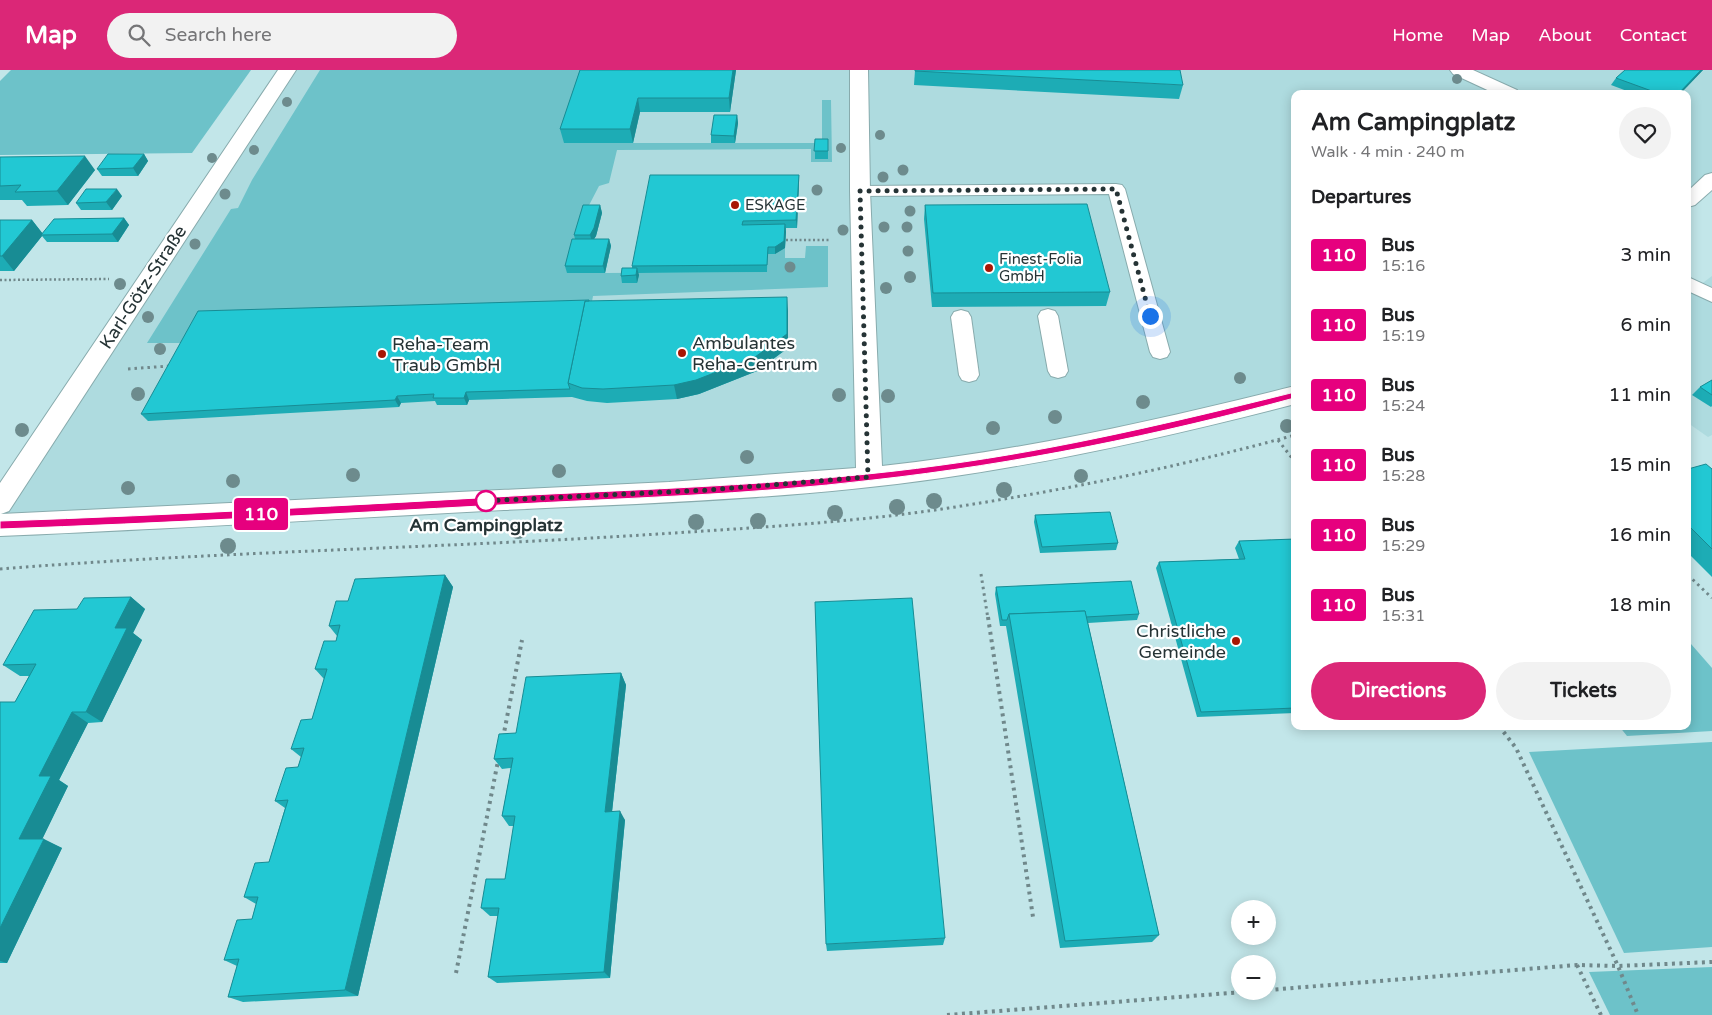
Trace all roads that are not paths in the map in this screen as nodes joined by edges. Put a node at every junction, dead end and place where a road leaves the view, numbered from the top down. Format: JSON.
{"nodes":[{"id":1,"x":286,"y":70,"type":"edge"},
{"id":2,"x":859,"y":70,"type":"edge"},
{"id":3,"x":1459,"y":70,"type":"edge"},
{"id":4,"x":1502,"y":90,"type":"edge"},
{"id":5,"x":1691,"y":174,"type":"edge"},
{"id":6,"x":1711,"y":182,"type":"edge"},
{"id":7,"x":860,"y":191,"type":"junction"},
{"id":8,"x":1691,"y":199,"type":"edge"},
{"id":9,"x":1691,"y":285,"type":"edge"},
{"id":10,"x":1712,"y":296,"type":"edge"},
{"id":11,"x":1048,"y":316,"type":"dead end"},
{"id":12,"x":961,"y":317,"type":"dead end"},
{"id":13,"x":1160,"y":352,"type":"dead end"},
{"id":14,"x":1058,"y":371,"type":"dead end"},
{"id":15,"x":969,"y":375,"type":"dead end"},
{"id":16,"x":1291,"y":396,"type":"edge"},
{"id":17,"x":868,"y":477,"type":"junction"},
{"id":18,"x":0,"y":504,"type":"edge"},
{"id":19,"x":0,"y":525,"type":"edge"}],
"edges":[{"from":1,"to":18,"type":"street","name":"Karl-Götz-Straße"},
{"from":2,"to":7,"type":"street"},
{"from":3,"to":4,"type":"street"},
{"from":5,"to":6,"type":"street"},
{"from":6,"to":8,"type":"street"},
{"from":7,"to":13,"type":"lane"},
{"from":7,"to":17,"type":"street"},
{"from":9,"to":10,"type":"lane"},
{"from":11,"to":14,"type":"lane"},
{"from":12,"to":15,"type":"lane"},
{"from":16,"to":17,"type":"street"},
{"from":17,"to":19,"type":"street"}]}
